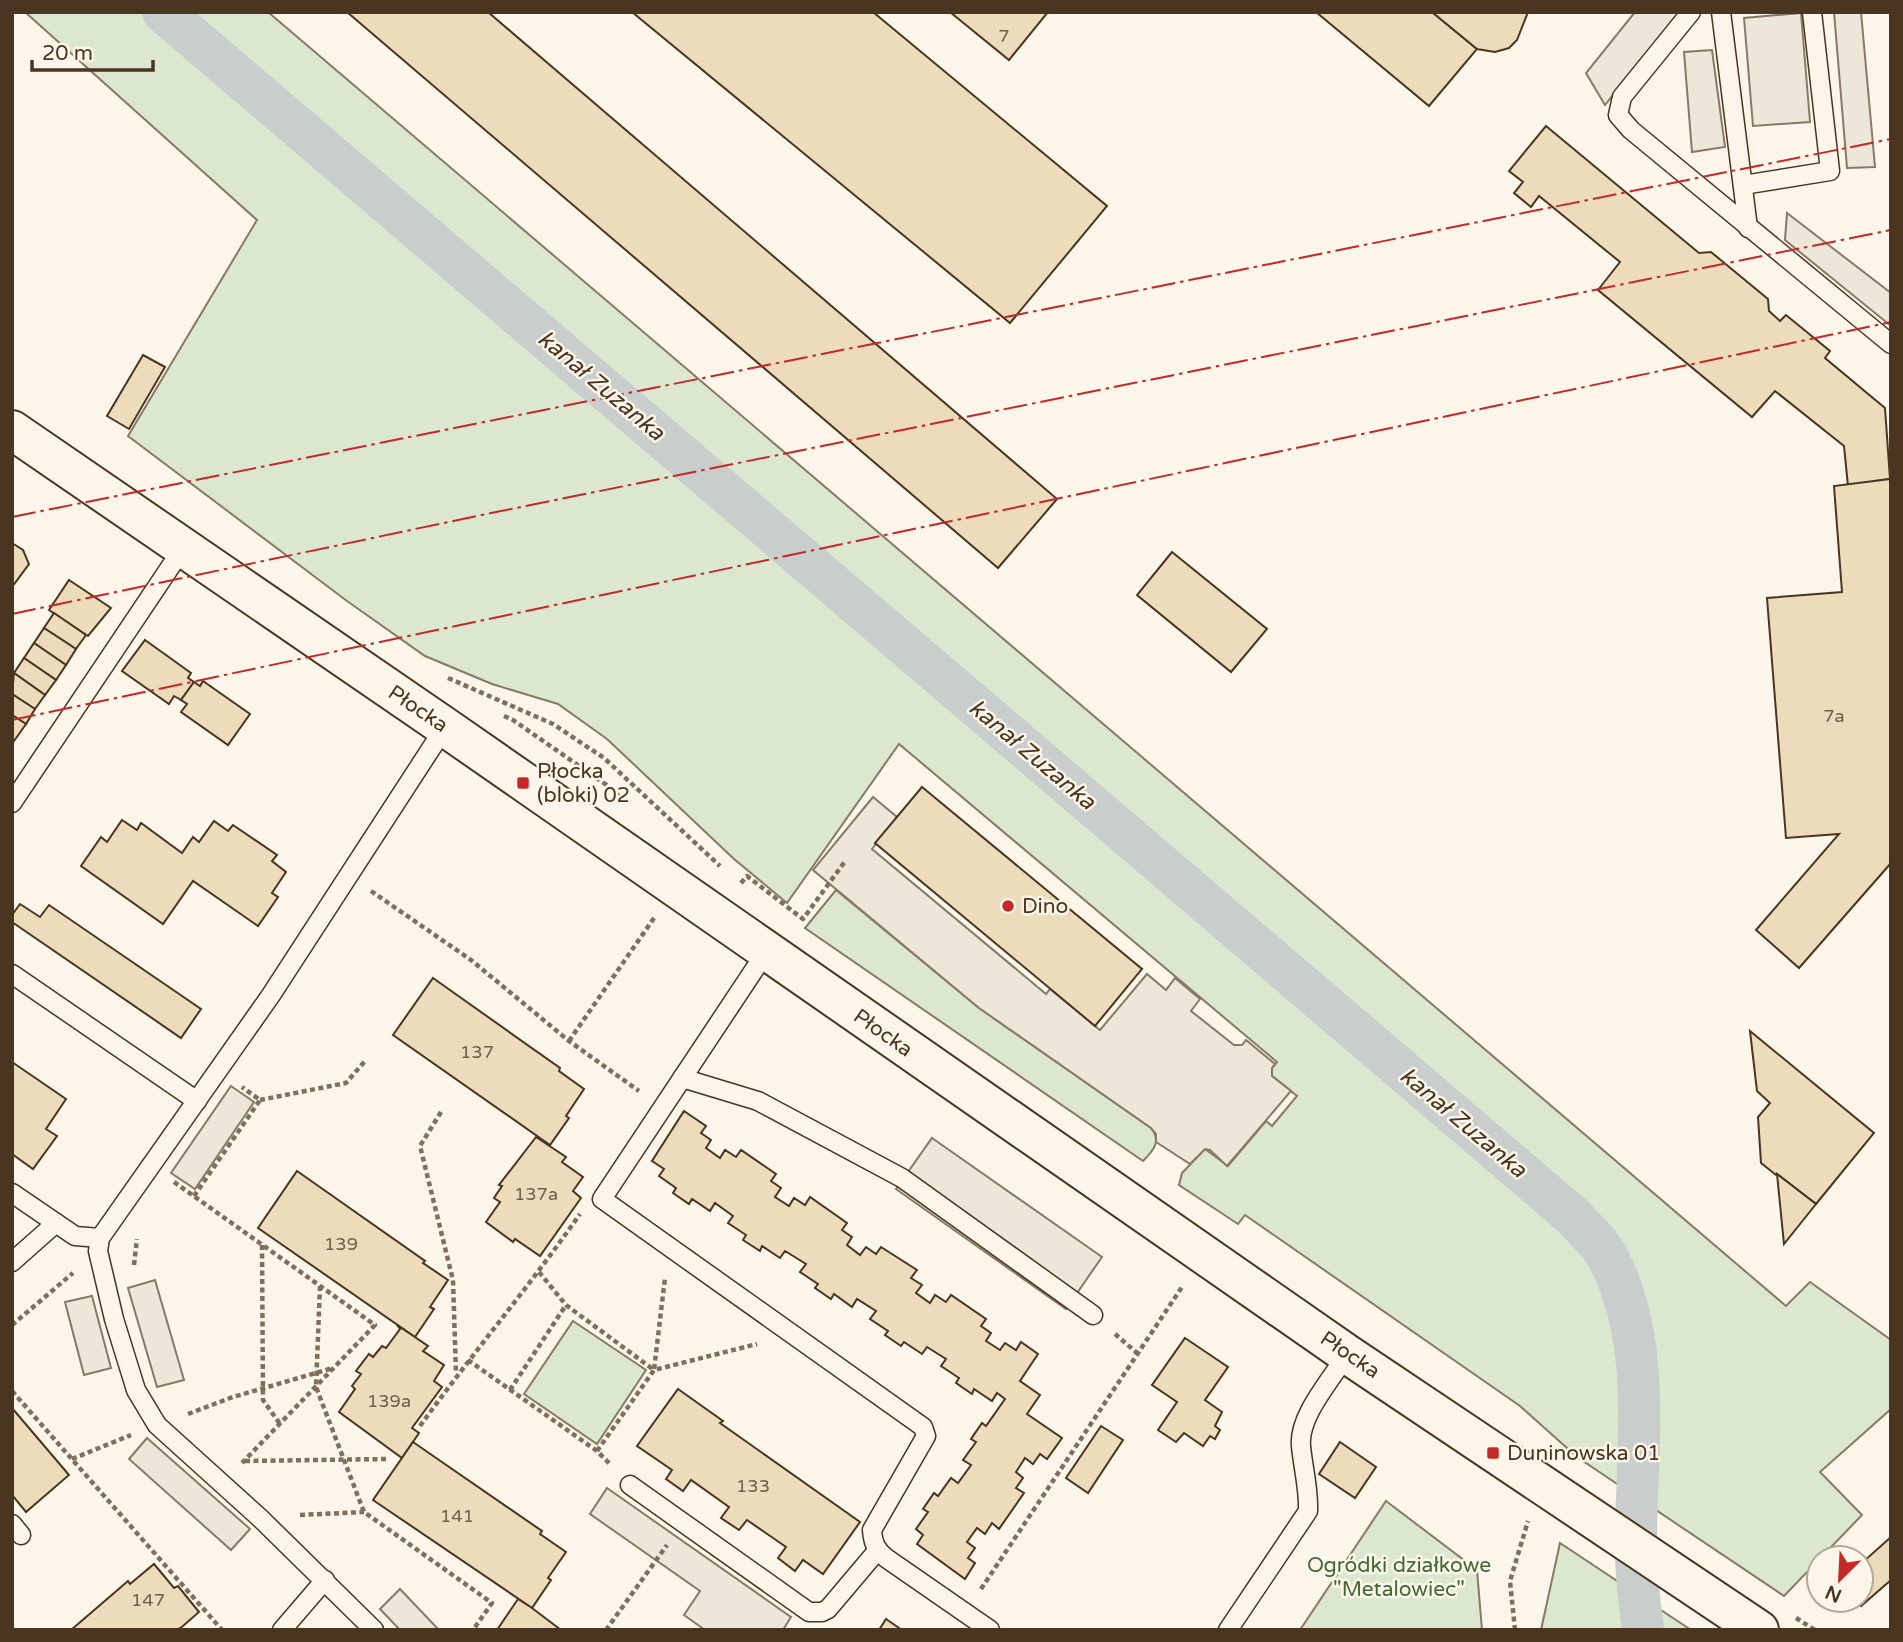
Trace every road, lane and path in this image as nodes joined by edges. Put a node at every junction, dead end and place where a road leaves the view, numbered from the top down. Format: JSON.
{"nodes":[{"id":1,"x":1691,"y":12,"type":"edge"},
{"id":2,"x":1812,"y":12,"type":"edge"},
{"id":3,"x":1723,"y":14,"type":"edge"},
{"id":4,"x":1743,"y":185,"type":"junction"},
{"id":5,"x":1748,"y":228,"type":"junction"},
{"id":6,"x":1891,"y":344,"type":"edge"},
{"id":7,"x":12,"y":430,"type":"edge"},
{"id":8,"x":183,"y":548,"type":"junction"},
{"id":9,"x":445,"y":727,"type":"junction"},
{"id":10,"x":12,"y":803,"type":"edge"},
{"id":11,"x":846,"y":860,"type":"dead end"},
{"id":12,"x":348,"y":876,"type":"junction"},
{"id":13,"x":740,"y":885,"type":"dead end"},
{"id":14,"x":659,"y":911,"type":"dead end"},
{"id":15,"x":766,"y":952,"type":"junction"},
{"id":16,"x":12,"y":974,"type":"edge"},
{"id":17,"x":569,"y":1041,"type":"junction"},
{"id":18,"x":365,"y":1061,"type":"dead end"},
{"id":19,"x":682,"y":1078,"type":"junction"},
{"id":20,"x":260,"y":1100,"type":"dead end"},
{"id":21,"x":197,"y":1101,"type":"junction"},
{"id":22,"x":662,"y":1108,"type":"junction"},
{"id":23,"x":441,"y":1112,"type":"dead end"},
{"id":24,"x":167,"y":1189,"type":"dead end"},
{"id":25,"x":12,"y":1193,"type":"edge"},
{"id":26,"x":602,"y":1199,"type":"junction"},
{"id":27,"x":57,"y":1223,"type":"junction"},
{"id":28,"x":139,"y":1233,"type":"dead end"},
{"id":29,"x":99,"y":1245,"type":"junction"},
{"id":30,"x":262,"y":1245,"type":"junction"},
{"id":31,"x":669,"y":1246,"type":"junction"},
{"id":32,"x":12,"y":1262,"type":"edge"},
{"id":33,"x":540,"y":1272,"type":"junction"},
{"id":34,"x":134,"y":1276,"type":"dead end"},
{"id":35,"x":1188,"y":1278,"type":"dead end"},
{"id":36,"x":320,"y":1286,"type":"junction"},
{"id":37,"x":566,"y":1305,"type":"junction"},
{"id":38,"x":1093,"y":1315,"type":"dead end"},
{"id":39,"x":12,"y":1325,"type":"edge"},
{"id":40,"x":795,"y":1335,"type":"junction"},
{"id":41,"x":1347,"y":1354,"type":"junction"},
{"id":42,"x":468,"y":1360,"type":"junction"},
{"id":43,"x":334,"y":1368,"type":"junction"},
{"id":44,"x":654,"y":1370,"type":"junction"},
{"id":45,"x":315,"y":1373,"type":"junction"},
{"id":46,"x":456,"y":1376,"type":"junction"},
{"id":47,"x":316,"y":1387,"type":"junction"},
{"id":48,"x":263,"y":1388,"type":"junction"},
{"id":49,"x":510,"y":1390,"type":"junction"},
{"id":50,"x":12,"y":1391,"type":"edge"},
{"id":51,"x":280,"y":1424,"type":"junction"},
{"id":52,"x":157,"y":1425,"type":"junction"},
{"id":53,"x":420,"y":1426,"type":"dead end"},
{"id":54,"x":597,"y":1451,"type":"junction"},
{"id":55,"x":72,"y":1459,"type":"junction"},
{"id":56,"x":387,"y":1459,"type":"dead end"},
{"id":57,"x":244,"y":1461,"type":"junction"},
{"id":58,"x":344,"y":1461,"type":"junction"},
{"id":59,"x":221,"y":1483,"type":"junction"},
{"id":60,"x":630,"y":1485,"type":"joint"},
{"id":61,"x":1543,"y":1486,"type":"junction"},
{"id":62,"x":364,"y":1512,"type":"junction"},
{"id":63,"x":260,"y":1518,"type":"junction"},
{"id":64,"x":683,"y":1522,"type":"junction"},
{"id":65,"x":877,"y":1551,"type":"junction"},
{"id":66,"x":325,"y":1580,"type":"junction"},
{"id":67,"x":965,"y":1613,"type":"junction"},
{"id":68,"x":222,"y":1630,"type":"edge"},
{"id":69,"x":282,"y":1630,"type":"edge"},
{"id":70,"x":374,"y":1630,"type":"edge"},
{"id":71,"x":473,"y":1630,"type":"edge"},
{"id":72,"x":606,"y":1630,"type":"edge"},
{"id":73,"x":990,"y":1630,"type":"edge"},
{"id":74,"x":1228,"y":1630,"type":"edge"},
{"id":75,"x":1515,"y":1630,"type":"edge"},
{"id":76,"x":1759,"y":1630,"type":"edge"}],
"edges":[{"from":1,"to":5,"type":"lane"},
{"from":2,"to":4,"type":"lane"},
{"from":3,"to":4,"type":"lane"},
{"from":4,"to":5,"type":"lane"},
{"from":5,"to":6,"type":"lane"},
{"from":7,"to":8,"type":"street","name":"Płocka"},
{"from":8,"to":9,"type":"street","name":"Płocka"},
{"from":8,"to":10,"type":"lane"},
{"from":9,"to":12,"type":"lane"},
{"from":9,"to":15,"type":"street","name":"Płocka"},
{"from":11,"to":13,"type":"path"},
{"from":12,"to":17,"type":"path"},
{"from":12,"to":21,"type":"lane"},
{"from":14,"to":17,"type":"path"},
{"from":15,"to":19,"type":"lane"},
{"from":15,"to":41,"type":"street","name":"Płocka"},
{"from":16,"to":21,"type":"lane"},
{"from":17,"to":22,"type":"path"},
{"from":18,"to":20,"type":"path"},
{"from":19,"to":22,"type":"lane"},
{"from":19,"to":38,"type":"lane"},
{"from":21,"to":29,"type":"lane"},
{"from":22,"to":26,"type":"lane"},
{"from":23,"to":46,"type":"path"},
{"from":24,"to":30,"type":"path"},
{"from":25,"to":27,"type":"lane"},
{"from":26,"to":31,"type":"lane"},
{"from":26,"to":33,"type":"path"},
{"from":27,"to":29,"type":"lane"},
{"from":27,"to":32,"type":"lane"},
{"from":28,"to":34,"type":"path"},
{"from":29,"to":39,"type":"path"},
{"from":29,"to":52,"type":"lane"},
{"from":30,"to":36,"type":"path"},
{"from":30,"to":48,"type":"path"},
{"from":31,"to":40,"type":"lane"},
{"from":31,"to":44,"type":"path"},
{"from":33,"to":37,"type":"path"},
{"from":33,"to":42,"type":"path"},
{"from":35,"to":67,"type":"path"},
{"from":36,"to":43,"type":"path"},
{"from":36,"to":45,"type":"path"},
{"from":37,"to":44,"type":"path"},
{"from":37,"to":49,"type":"path"},
{"from":40,"to":44,"type":"path"},
{"from":40,"to":65,"type":"lane"},
{"from":41,"to":61,"type":"street","name":"Płocka"},
{"from":41,"to":74,"type":"lane"},
{"from":42,"to":46,"type":"path"},
{"from":42,"to":49,"type":"path"},
{"from":43,"to":45,"type":"path"},
{"from":43,"to":47,"type":"path"},
{"from":44,"to":54,"type":"path"},
{"from":45,"to":47,"type":"path"},
{"from":45,"to":48,"type":"path"},
{"from":46,"to":53,"type":"path"},
{"from":47,"to":51,"type":"path"},
{"from":47,"to":58,"type":"path"},
{"from":48,"to":51,"type":"path"},
{"from":48,"to":52,"type":"path"},
{"from":49,"to":54,"type":"path"},
{"from":50,"to":55,"type":"path"},
{"from":51,"to":57,"type":"path"},
{"from":52,"to":55,"type":"path"},
{"from":52,"to":59,"type":"lane"},
{"from":54,"to":60,"type":"path"},
{"from":55,"to":68,"type":"path"},
{"from":56,"to":58,"type":"path"},
{"from":57,"to":58,"type":"path"},
{"from":57,"to":59,"type":"path"},
{"from":58,"to":62,"type":"path"},
{"from":59,"to":63,"type":"lane"},
{"from":60,"to":64,"type":"lane"},
{"from":61,"to":75,"type":"path"},
{"from":61,"to":76,"type":"street","name":"Płocka"},
{"from":62,"to":63,"type":"path"},
{"from":62,"to":71,"type":"path"},
{"from":63,"to":66,"type":"lane"},
{"from":64,"to":65,"type":"lane"},
{"from":64,"to":72,"type":"path"},
{"from":65,"to":67,"type":"lane"},
{"from":66,"to":69,"type":"lane"},
{"from":66,"to":70,"type":"lane"},
{"from":67,"to":73,"type":"lane"}]}
